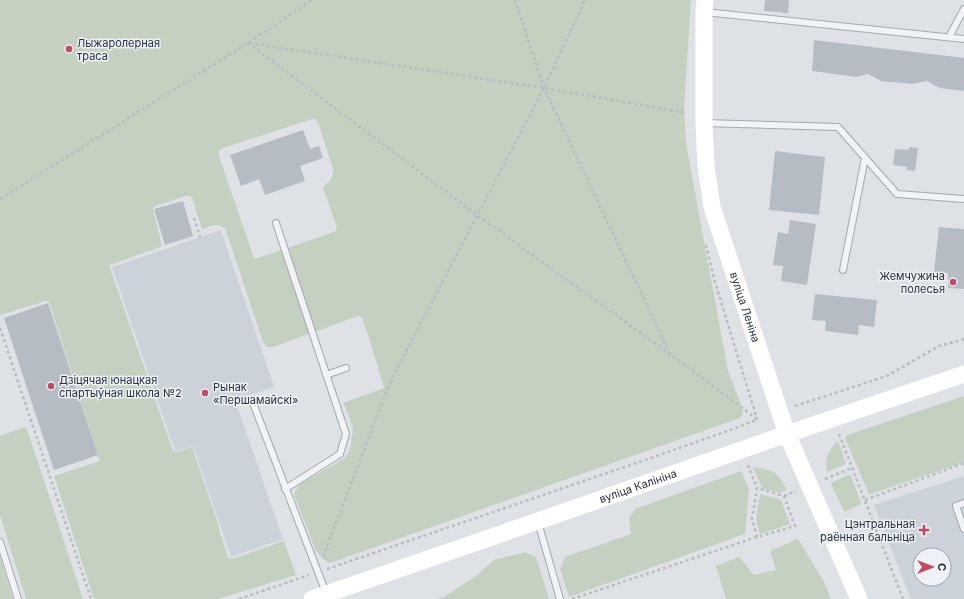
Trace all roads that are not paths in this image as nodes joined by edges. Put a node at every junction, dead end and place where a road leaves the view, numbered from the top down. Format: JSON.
{"nodes":[{"id":1,"x":704,"y":6,"type":"edge"},
{"id":2,"x":964,"y":9,"type":"edge"},
{"id":3,"x":949,"y":37,"type":"junction"},
{"id":4,"x":964,"y":38,"type":"edge"},
{"id":5,"x":704,"y":123,"type":"junction"},
{"id":6,"x":865,"y":158,"type":"junction"},
{"id":7,"x":964,"y":199,"type":"edge"},
{"id":8,"x":276,"y":223,"type":"dead end"},
{"id":9,"x":843,"y":270,"type":"dead end"},
{"id":10,"x":346,"y":368,"type":"dead end"},
{"id":11,"x":964,"y":374,"type":"edge"},
{"id":12,"x":326,"y":375,"type":"junction"},
{"id":13,"x":253,"y":403,"type":"dead end"},
{"id":14,"x":787,"y":434,"type":"junction"},
{"id":15,"x":285,"y":489,"type":"junction"},
{"id":16,"x":964,"y":503,"type":"edge"},
{"id":17,"x":538,"y":521,"type":"junction"},
{"id":18,"x":964,"y":529,"type":"edge"},
{"id":19,"x":0,"y":542,"type":"edge"},
{"id":20,"x":319,"y":597,"type":"edge"},
{"id":21,"x":18,"y":599,"type":"edge"},
{"id":22,"x":560,"y":599,"type":"edge"},
{"id":23,"x":859,"y":599,"type":"edge"}],
"edges":[{"from":1,"to":3,"type":"lane"},
{"from":1,"to":5,"type":"main road","name":"вуліца Леніна"},
{"from":2,"to":3,"type":"lane"},
{"from":3,"to":4,"type":"lane"},
{"from":5,"to":6,"type":"lane"},
{"from":5,"to":14,"type":"main road","name":"вуліца Леніна"},
{"from":6,"to":7,"type":"lane"},
{"from":6,"to":9,"type":"lane"},
{"from":8,"to":12,"type":"lane"},
{"from":10,"to":12,"type":"lane"},
{"from":11,"to":14,"type":"main road","name":"вуліца Калініна"},
{"from":12,"to":15,"type":"lane"},
{"from":13,"to":15,"type":"lane"},
{"from":14,"to":17,"type":"main road","name":"вуліца Калініна"},
{"from":14,"to":23,"type":"main road","name":"вуліца Леніна"},
{"from":15,"to":20,"type":"lane"},
{"from":16,"to":18,"type":"lane"},
{"from":17,"to":20,"type":"main road","name":"вуліца Калініна"},
{"from":17,"to":22,"type":"lane"},
{"from":19,"to":21,"type":"lane"}]}
